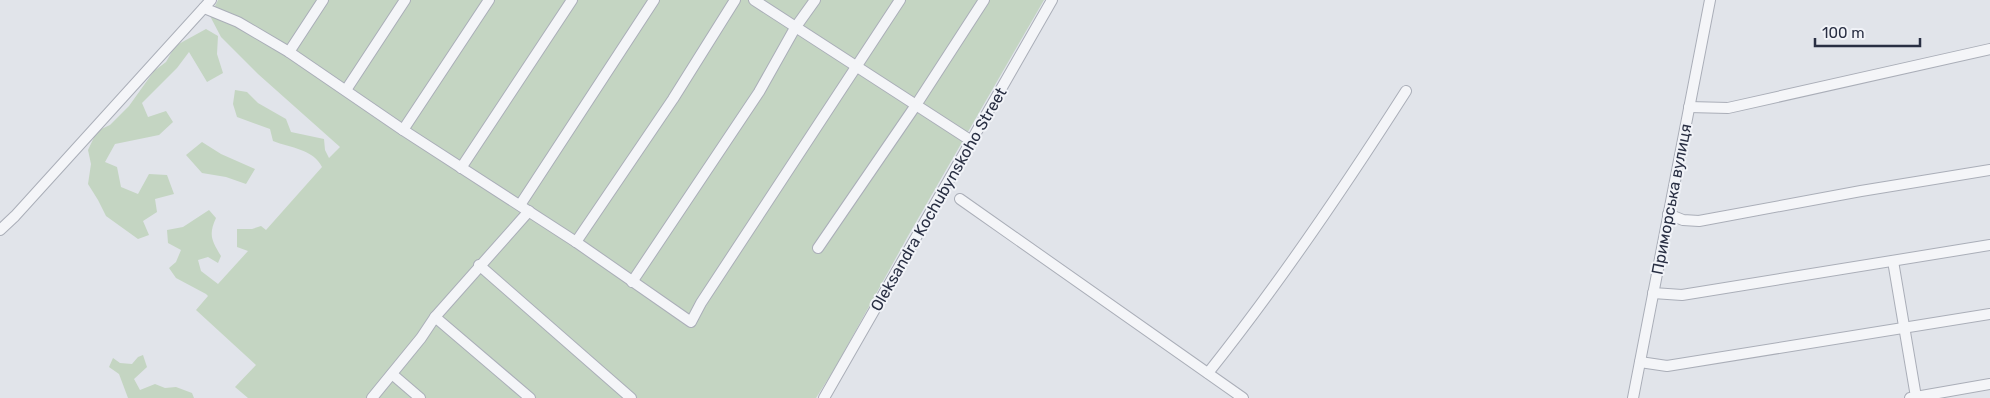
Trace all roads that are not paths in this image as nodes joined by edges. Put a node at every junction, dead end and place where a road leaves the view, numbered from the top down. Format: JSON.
{"nodes":[{"id":1,"x":323,"y":0,"type":"edge"},
{"id":2,"x":405,"y":0,"type":"edge"},
{"id":3,"x":489,"y":0,"type":"edge"},
{"id":4,"x":572,"y":0,"type":"edge"},
{"id":5,"x":654,"y":0,"type":"edge"},
{"id":6,"x":735,"y":0,"type":"edge"},
{"id":7,"x":754,"y":0,"type":"edge"},
{"id":8,"x":815,"y":0,"type":"edge"},
{"id":9,"x":900,"y":0,"type":"edge"},
{"id":10,"x":984,"y":0,"type":"edge"},
{"id":11,"x":1052,"y":0,"type":"edge"},
{"id":12,"x":1710,"y":0,"type":"edge"},
{"id":13,"x":208,"y":4,"type":"edge"},
{"id":14,"x":795,"y":28,"type":"junction"},
{"id":15,"x":1990,"y":49,"type":"edge"},
{"id":16,"x":289,"y":52,"type":"junction"},
{"id":17,"x":857,"y":68,"type":"junction"},
{"id":18,"x":346,"y":90,"type":"junction"},
{"id":19,"x":1406,"y":91,"type":"dead end"},
{"id":20,"x":916,"y":105,"type":"junction"},
{"id":21,"x":1690,"y":107,"type":"junction"},
{"id":22,"x":403,"y":130,"type":"junction"},
{"id":23,"x":970,"y":140,"type":"junction"},
{"id":24,"x":461,"y":168,"type":"junction"},
{"id":25,"x":1990,"y":170,"type":"edge"},
{"id":26,"x":960,"y":198,"type":"dead end"},
{"id":27,"x":524,"y":208,"type":"junction"},
{"id":28,"x":1668,"y":214,"type":"junction"},
{"id":29,"x":0,"y":230,"type":"edge"},
{"id":30,"x":576,"y":242,"type":"junction"},
{"id":31,"x":1990,"y":245,"type":"edge"},
{"id":32,"x":818,"y":248,"type":"dead end"},
{"id":33,"x":1893,"y":261,"type":"junction"},
{"id":34,"x":479,"y":265,"type":"junction"},
{"id":35,"x":632,"y":282,"type":"junction"},
{"id":36,"x":1653,"y":293,"type":"junction"},
{"id":37,"x":1990,"y":314,"type":"edge"},
{"id":38,"x":435,"y":317,"type":"junction"},
{"id":39,"x":1903,"y":328,"type":"junction"},
{"id":40,"x":1640,"y":362,"type":"junction"},
{"id":41,"x":1208,"y":373,"type":"junction"},
{"id":42,"x":392,"y":374,"type":"junction"},
{"id":43,"x":1990,"y":384,"type":"edge"},
{"id":44,"x":1913,"y":397,"type":"edge"},
{"id":45,"x":372,"y":398,"type":"edge"},
{"id":46,"x":420,"y":398,"type":"edge"},
{"id":47,"x":530,"y":398,"type":"edge"},
{"id":48,"x":631,"y":398,"type":"edge"},
{"id":49,"x":824,"y":398,"type":"edge"},
{"id":50,"x":1243,"y":398,"type":"edge"},
{"id":51,"x":1632,"y":398,"type":"edge"}],
"edges":[{"from":1,"to":16,"type":"street"},
{"from":2,"to":18,"type":"street"},
{"from":3,"to":22,"type":"street"},
{"from":4,"to":24,"type":"street"},
{"from":5,"to":27,"type":"street"},
{"from":6,"to":30,"type":"street"},
{"from":7,"to":14,"type":"street"},
{"from":8,"to":14,"type":"street"},
{"from":9,"to":17,"type":"street"},
{"from":10,"to":20,"type":"street"},
{"from":11,"to":23,"type":"street","name":"Oleksandra Kochubynskoho Street"},
{"from":12,"to":21,"type":"street","name":"Приморська вулиця"},
{"from":13,"to":16,"type":"street"},
{"from":13,"to":29,"type":"street"},
{"from":14,"to":17,"type":"street"},
{"from":14,"to":35,"type":"street"},
{"from":15,"to":21,"type":"street"},
{"from":16,"to":18,"type":"street"},
{"from":17,"to":20,"type":"street"},
{"from":17,"to":35,"type":"street"},
{"from":18,"to":22,"type":"street"},
{"from":19,"to":41,"type":"street"},
{"from":20,"to":23,"type":"street"},
{"from":20,"to":32,"type":"street"},
{"from":21,"to":28,"type":"street","name":"Приморська вулиця"},
{"from":22,"to":24,"type":"street"},
{"from":23,"to":49,"type":"street","name":"Oleksandra Kochubynskoho Street"},
{"from":24,"to":27,"type":"street"},
{"from":25,"to":28,"type":"street"},
{"from":26,"to":41,"type":"street"},
{"from":27,"to":30,"type":"street"},
{"from":27,"to":34,"type":"street"},
{"from":28,"to":36,"type":"street","name":"Приморська вулиця"},
{"from":30,"to":35,"type":"street"},
{"from":31,"to":33,"type":"street"},
{"from":33,"to":36,"type":"street"},
{"from":33,"to":39,"type":"street"},
{"from":34,"to":38,"type":"street"},
{"from":34,"to":48,"type":"street"},
{"from":36,"to":40,"type":"street","name":"Приморська вулиця"},
{"from":37,"to":39,"type":"street"},
{"from":38,"to":42,"type":"street"},
{"from":38,"to":47,"type":"street"},
{"from":39,"to":40,"type":"street"},
{"from":39,"to":44,"type":"street"},
{"from":40,"to":51,"type":"street","name":"Приморська вулиця"},
{"from":41,"to":50,"type":"street"},
{"from":42,"to":45,"type":"street"},
{"from":42,"to":46,"type":"street"},
{"from":43,"to":44,"type":"street"}]}
